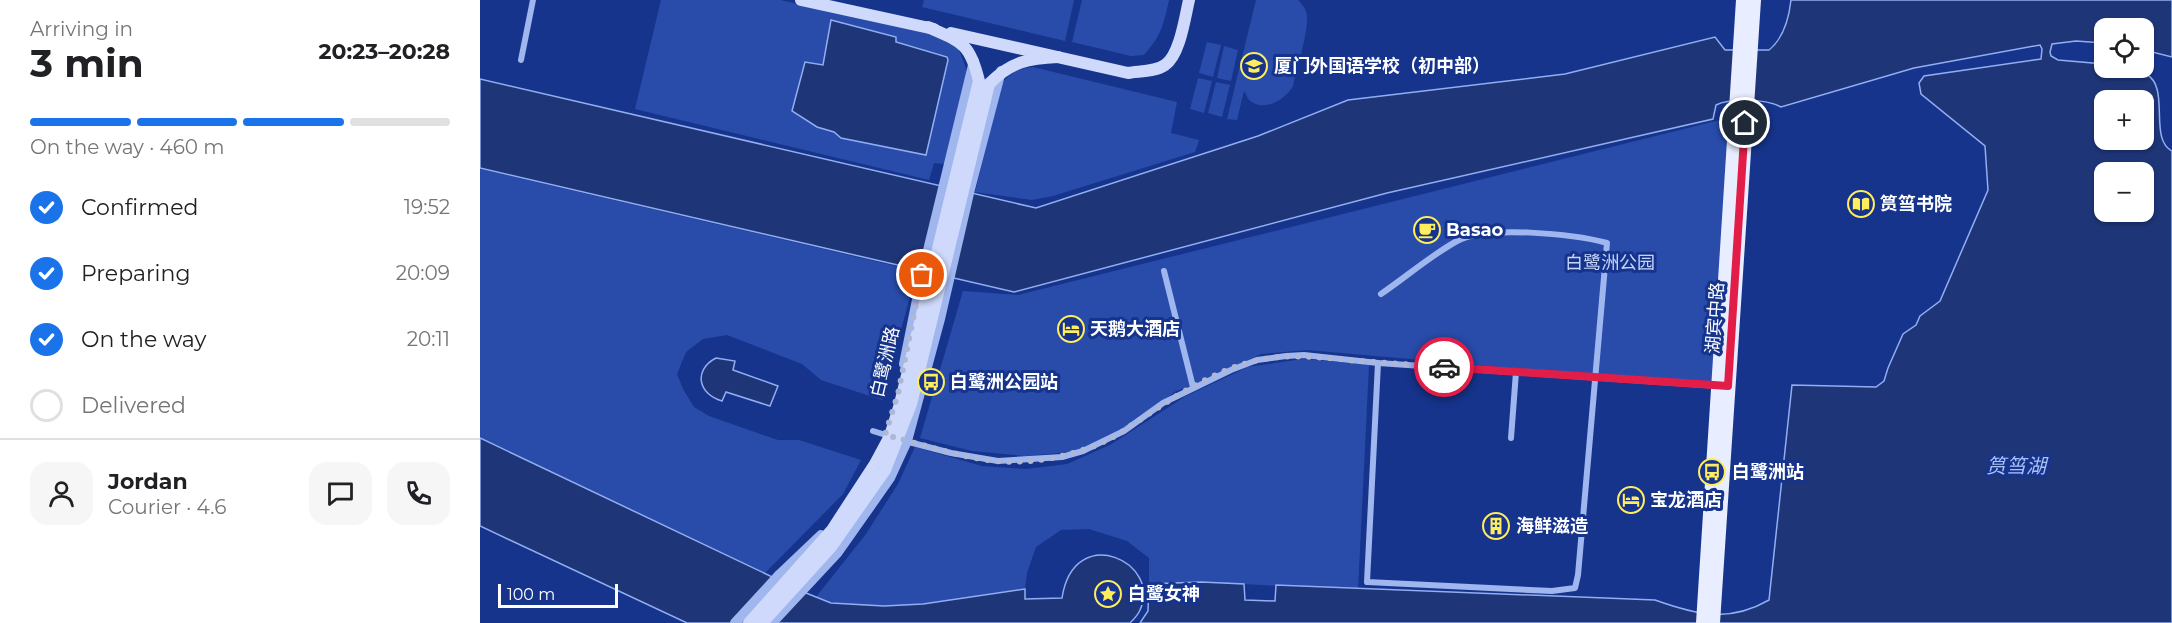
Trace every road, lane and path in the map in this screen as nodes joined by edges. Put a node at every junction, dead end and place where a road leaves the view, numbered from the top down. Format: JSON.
{"nodes":[{"id":1,"x":532,"y":0,"type":"edge"},
{"id":2,"x":801,"y":0,"type":"edge"},
{"id":3,"x":1189,"y":0,"type":"edge"},
{"id":4,"x":1743,"y":0,"type":"edge"},
{"id":5,"x":1754,"y":0,"type":"edge"},
{"id":6,"x":928,"y":27,"type":"junction"},
{"id":7,"x":1745,"y":44,"type":"junction"},
{"id":8,"x":1058,"y":57,"type":"junction"},
{"id":9,"x":521,"y":60,"type":"dead end"},
{"id":10,"x":958,"y":186,"type":"junction"},
{"id":11,"x":1164,"y":271,"type":"dead end"},
{"id":12,"x":936,"y":278,"type":"junction"},
{"id":13,"x":1382,"y":294,"type":"dead end"},
{"id":14,"x":1378,"y":363,"type":"junction"},
{"id":15,"x":1516,"y":372,"type":"junction"},
{"id":16,"x":1594,"y":378,"type":"junction"},
{"id":17,"x":1723,"y":386,"type":"junction"},
{"id":18,"x":1193,"y":387,"type":"junction"},
{"id":19,"x":873,"y":431,"type":"dead end"},
{"id":20,"x":895,"y":438,"type":"junction"},
{"id":21,"x":1511,"y":438,"type":"dead end"},
{"id":22,"x":793,"y":580,"type":"junction"},
{"id":23,"x":1709,"y":605,"type":"junction"},
{"id":24,"x":735,"y":623,"type":"edge"},
{"id":25,"x":749,"y":623,"type":"edge"},
{"id":26,"x":762,"y":623,"type":"edge"},
{"id":27,"x":772,"y":623,"type":"edge"},
{"id":28,"x":1703,"y":623,"type":"edge"},
{"id":29,"x":1713,"y":623,"type":"edge"}],
"edges":[{"from":1,"to":9,"type":"street"},
{"from":2,"to":6,"type":"main road"},
{"from":3,"to":8,"type":"main road","name":"白鹭洲路"},
{"from":4,"to":7,"type":"main road"},
{"from":5,"to":7,"type":"main road"},
{"from":6,"to":8,"type":"main road","name":"白鹭洲路"},
{"from":6,"to":10,"type":"main road","name":"白鹭洲路"},
{"from":7,"to":17,"type":"main road","name":"湖宾中路"},
{"from":8,"to":10,"type":"main road","name":"白鹭洲路"},
{"from":10,"to":12,"type":"main road","name":"白鹭洲路"},
{"from":10,"to":12,"type":"street","name":"白鹭洲路"},
{"from":11,"to":18,"type":"street"},
{"from":12,"to":20,"type":"street","name":"白鹭洲路"},
{"from":12,"to":20,"type":"main road","name":"白鹭洲路"},
{"from":13,"to":16,"type":"street"},
{"from":14,"to":15,"type":"street"},
{"from":14,"to":16,"type":"street"},
{"from":14,"to":18,"type":"street"},
{"from":15,"to":16,"type":"street"},
{"from":15,"to":21,"type":"street"},
{"from":16,"to":17,"type":"street"},
{"from":17,"to":23,"type":"main road","name":"湖宾中路"},
{"from":18,"to":20,"type":"street"},
{"from":19,"to":20,"type":"street"},
{"from":20,"to":22,"type":"street","name":"白鹭洲路"},
{"from":20,"to":22,"type":"main road","name":"白鹭洲路"},
{"from":22,"to":24,"type":"street","name":"白鹭洲路"},
{"from":22,"to":25,"type":"main road","name":"白鹭洲路"},
{"from":22,"to":26,"type":"main road","name":"白鹭洲路"},
{"from":22,"to":27,"type":"street","name":"白鹭洲路"},
{"from":23,"to":28,"type":"main road"},
{"from":23,"to":29,"type":"main road"}]}
